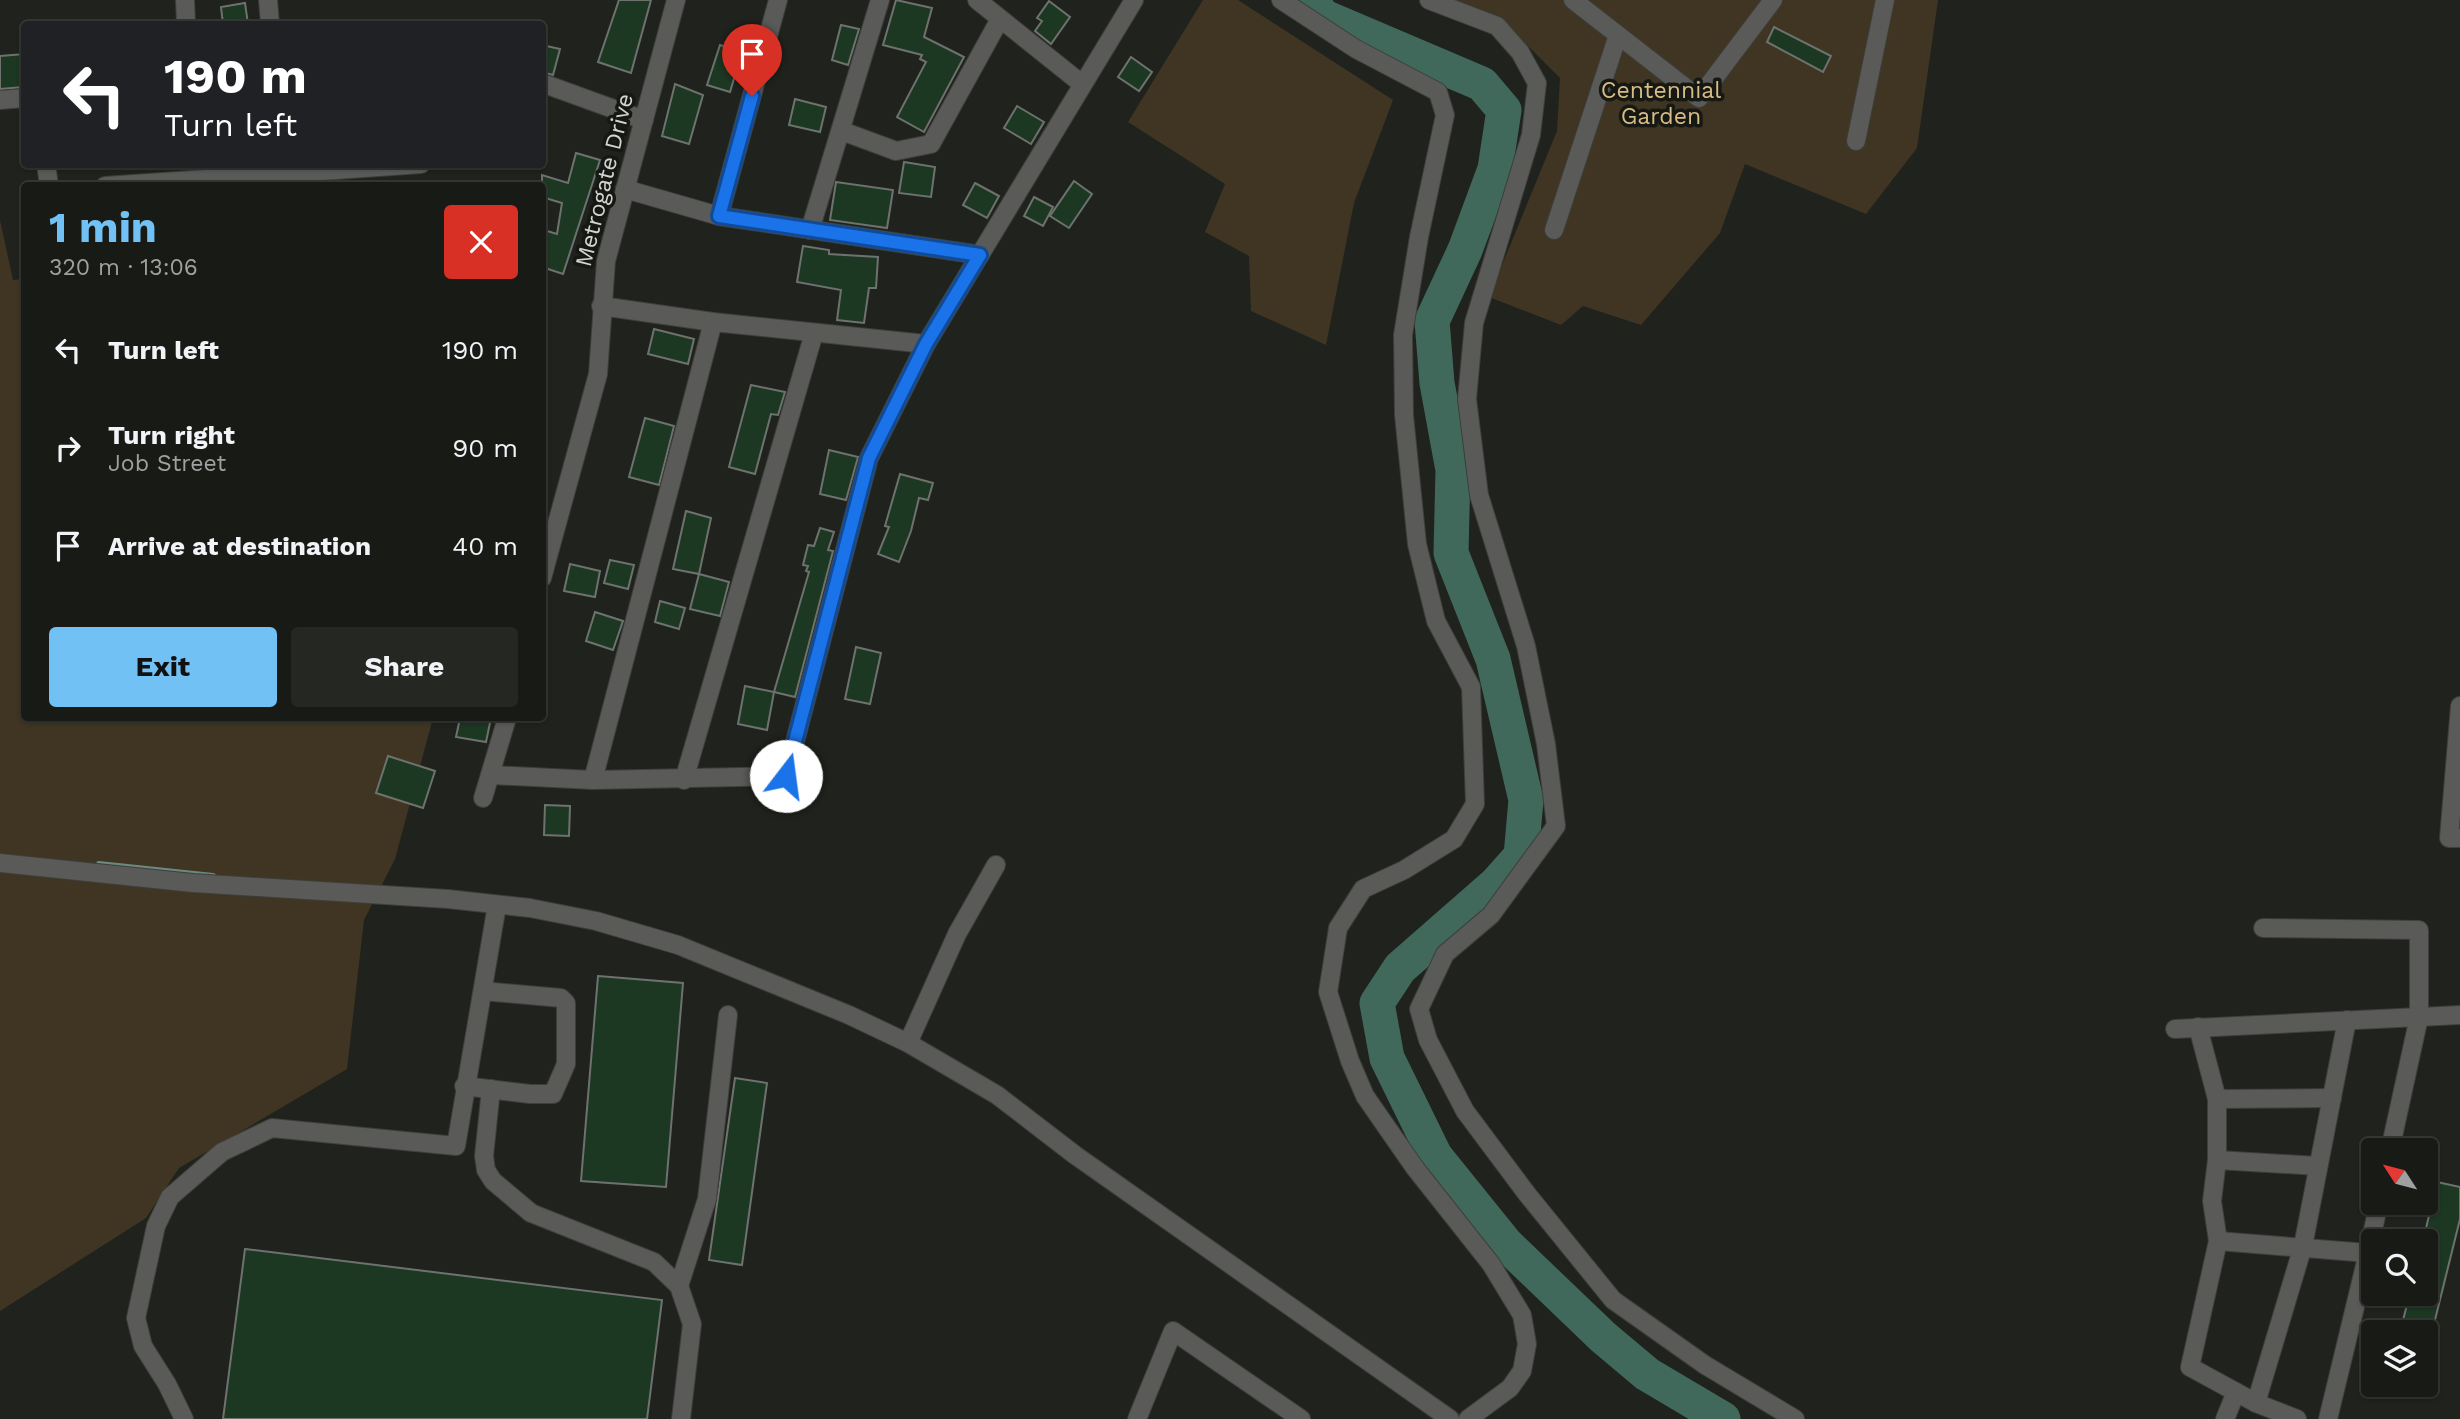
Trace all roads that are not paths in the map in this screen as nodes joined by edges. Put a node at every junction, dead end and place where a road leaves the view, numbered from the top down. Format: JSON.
{"nodes":[{"id":1,"x":185,"y":0,"type":"edge"},
{"id":2,"x":268,"y":0,"type":"edge"},
{"id":3,"x":676,"y":0,"type":"edge"},
{"id":4,"x":778,"y":0,"type":"edge"},
{"id":5,"x":880,"y":0,"type":"edge"},
{"id":6,"x":977,"y":0,"type":"edge"},
{"id":7,"x":1281,"y":0,"type":"edge"},
{"id":8,"x":1429,"y":0,"type":"edge"},
{"id":9,"x":1573,"y":0,"type":"edge"},
{"id":10,"x":1773,"y":0,"type":"edge"},
{"id":11,"x":1885,"y":0,"type":"edge"},
{"id":12,"x":1132,"y":1,"type":"edge"},
{"id":13,"x":1000,"y":19,"type":"junction"},
{"id":14,"x":186,"y":21,"type":"edge"},
{"id":15,"x":270,"y":21,"type":"edge"},
{"id":16,"x":1618,"y":35,"type":"junction"},
{"id":17,"x":1082,"y":84,"type":"junction"},
{"id":18,"x":546,"y":90,"type":"edge"},
{"id":19,"x":21,"y":98,"type":"edge"},
{"id":20,"x":0,"y":100,"type":"edge"},
{"id":21,"x":644,"y":120,"type":"junction"},
{"id":22,"x":842,"y":131,"type":"junction"},
{"id":23,"x":1856,"y":141,"type":"dead end"},
{"id":24,"x":364,"y":168,"type":"edge"},
{"id":25,"x":162,"y":182,"type":"edge"},
{"id":26,"x":625,"y":189,"type":"junction"},
{"id":27,"x":719,"y":216,"type":"junction"},
{"id":28,"x":810,"y":230,"type":"junction"},
{"id":29,"x":1554,"y":230,"type":"dead end"},
{"id":30,"x":980,"y":255,"type":"junction"},
{"id":31,"x":601,"y":306,"type":"junction"},
{"id":32,"x":713,"y":322,"type":"junction"},
{"id":33,"x":814,"y":333,"type":"junction"},
{"id":34,"x":926,"y":344,"type":"junction"},
{"id":35,"x":546,"y":563,"type":"edge"},
{"id":36,"x":2460,"y":706,"type":"edge"},
{"id":37,"x":506,"y":721,"type":"edge"},
{"id":38,"x":492,"y":775,"type":"junction"},
{"id":39,"x":593,"y":780,"type":"junction"},
{"id":40,"x":684,"y":780,"type":"junction"},
{"id":41,"x":483,"y":798,"type":"dead end"},
{"id":42,"x":2460,"y":838,"type":"edge"},
{"id":43,"x":0,"y":863,"type":"edge"},
{"id":44,"x":996,"y":865,"type":"dead end"},
{"id":45,"x":497,"y":905,"type":"junction"},
{"id":46,"x":2263,"y":928,"type":"dead end"},
{"id":47,"x":483,"y":991,"type":"junction"},
{"id":48,"x":728,"y":1015,"type":"dead end"},
{"id":49,"x":2460,"y":1015,"type":"edge"},
{"id":50,"x":2419,"y":1017,"type":"junction"},
{"id":51,"x":2347,"y":1020,"type":"junction"},
{"id":52,"x":2198,"y":1027,"type":"junction"},
{"id":53,"x":2175,"y":1029,"type":"dead end"},
{"id":54,"x":908,"y":1043,"type":"junction"},
{"id":55,"x":464,"y":1086,"type":"junction"},
{"id":56,"x":491,"y":1089,"type":"junction"},
{"id":57,"x":2332,"y":1098,"type":"junction"},
{"id":58,"x":2217,"y":1099,"type":"junction"},
{"id":59,"x":2393,"y":1138,"type":"edge"},
{"id":60,"x":2217,"y":1160,"type":"junction"},
{"id":61,"x":2318,"y":1166,"type":"junction"},
{"id":62,"x":2218,"y":1241,"type":"junction"},
{"id":63,"x":2303,"y":1246,"type":"junction"},
{"id":64,"x":2361,"y":1252,"type":"edge"},
{"id":65,"x":2361,"y":1282,"type":"edge"},
{"id":66,"x":679,"y":1286,"type":"junction"},
{"id":67,"x":2236,"y":1392,"type":"junction"},
{"id":68,"x":2256,"y":1403,"type":"junction"},
{"id":69,"x":184,"y":1419,"type":"edge"},
{"id":70,"x":681,"y":1419,"type":"edge"},
{"id":71,"x":1137,"y":1419,"type":"edge"},
{"id":72,"x":1301,"y":1419,"type":"edge"},
{"id":73,"x":1450,"y":1419,"type":"edge"},
{"id":74,"x":1468,"y":1419,"type":"edge"},
{"id":75,"x":1795,"y":1419,"type":"edge"},
{"id":76,"x":2225,"y":1419,"type":"edge"},
{"id":77,"x":2297,"y":1419,"type":"edge"},
{"id":78,"x":2328,"y":1419,"type":"edge"}],
"edges":[{"from":1,"to":14,"type":"street"},
{"from":2,"to":15,"type":"street"},
{"from":3,"to":21,"type":"street","name":"Metrogate Drive"},
{"from":4,"to":27,"type":"street"},
{"from":5,"to":22,"type":"street"},
{"from":6,"to":13,"type":"street"},
{"from":7,"to":74,"type":"street"},
{"from":8,"to":75,"type":"street"},
{"from":9,"to":16,"type":"street"},
{"from":10,"to":16,"type":"street"},
{"from":11,"to":23,"type":"street"},
{"from":12,"to":17,"type":"street"},
{"from":13,"to":17,"type":"street"},
{"from":13,"to":22,"type":"street"},
{"from":16,"to":29,"type":"street"},
{"from":17,"to":30,"type":"street"},
{"from":18,"to":21,"type":"street"},
{"from":19,"to":20,"type":"street"},
{"from":21,"to":26,"type":"street","name":"Metrogate Drive"},
{"from":22,"to":28,"type":"street"},
{"from":24,"to":25,"type":"street"},
{"from":26,"to":27,"type":"street"},
{"from":26,"to":31,"type":"street","name":"Metrogate Drive"},
{"from":27,"to":28,"type":"street"},
{"from":28,"to":30,"type":"street"},
{"from":30,"to":34,"type":"street"},
{"from":31,"to":32,"type":"street"},
{"from":31,"to":35,"type":"street","name":"Metrogate Drive"},
{"from":32,"to":33,"type":"street"},
{"from":32,"to":39,"type":"street"},
{"from":33,"to":34,"type":"street"},
{"from":33,"to":40,"type":"street"},
{"from":34,"to":40,"type":"street"},
{"from":36,"to":42,"type":"street"},
{"from":37,"to":38,"type":"street"},
{"from":38,"to":39,"type":"street"},
{"from":38,"to":41,"type":"street"},
{"from":39,"to":40,"type":"street"},
{"from":43,"to":45,"type":"street"},
{"from":44,"to":54,"type":"street"},
{"from":45,"to":47,"type":"street"},
{"from":45,"to":54,"type":"street"},
{"from":46,"to":50,"type":"street"},
{"from":47,"to":55,"type":"street"},
{"from":47,"to":56,"type":"street"},
{"from":48,"to":66,"type":"street"},
{"from":49,"to":50,"type":"street"},
{"from":50,"to":51,"type":"street"},
{"from":50,"to":59,"type":"street"},
{"from":51,"to":52,"type":"street"},
{"from":51,"to":57,"type":"street"},
{"from":52,"to":53,"type":"street"},
{"from":52,"to":58,"type":"street"},
{"from":54,"to":73,"type":"street"},
{"from":55,"to":56,"type":"street"},
{"from":55,"to":69,"type":"street"},
{"from":56,"to":66,"type":"street"},
{"from":57,"to":58,"type":"street"},
{"from":57,"to":61,"type":"street"},
{"from":58,"to":60,"type":"street"},
{"from":60,"to":61,"type":"street"},
{"from":60,"to":62,"type":"street"},
{"from":61,"to":63,"type":"street"},
{"from":62,"to":63,"type":"street"},
{"from":62,"to":67,"type":"street"},
{"from":63,"to":64,"type":"street"},
{"from":63,"to":68,"type":"street"},
{"from":65,"to":78,"type":"street"},
{"from":66,"to":70,"type":"street"},
{"from":67,"to":68,"type":"street"},
{"from":67,"to":76,"type":"street"},
{"from":68,"to":77,"type":"street"},
{"from":71,"to":72,"type":"street"}]}
